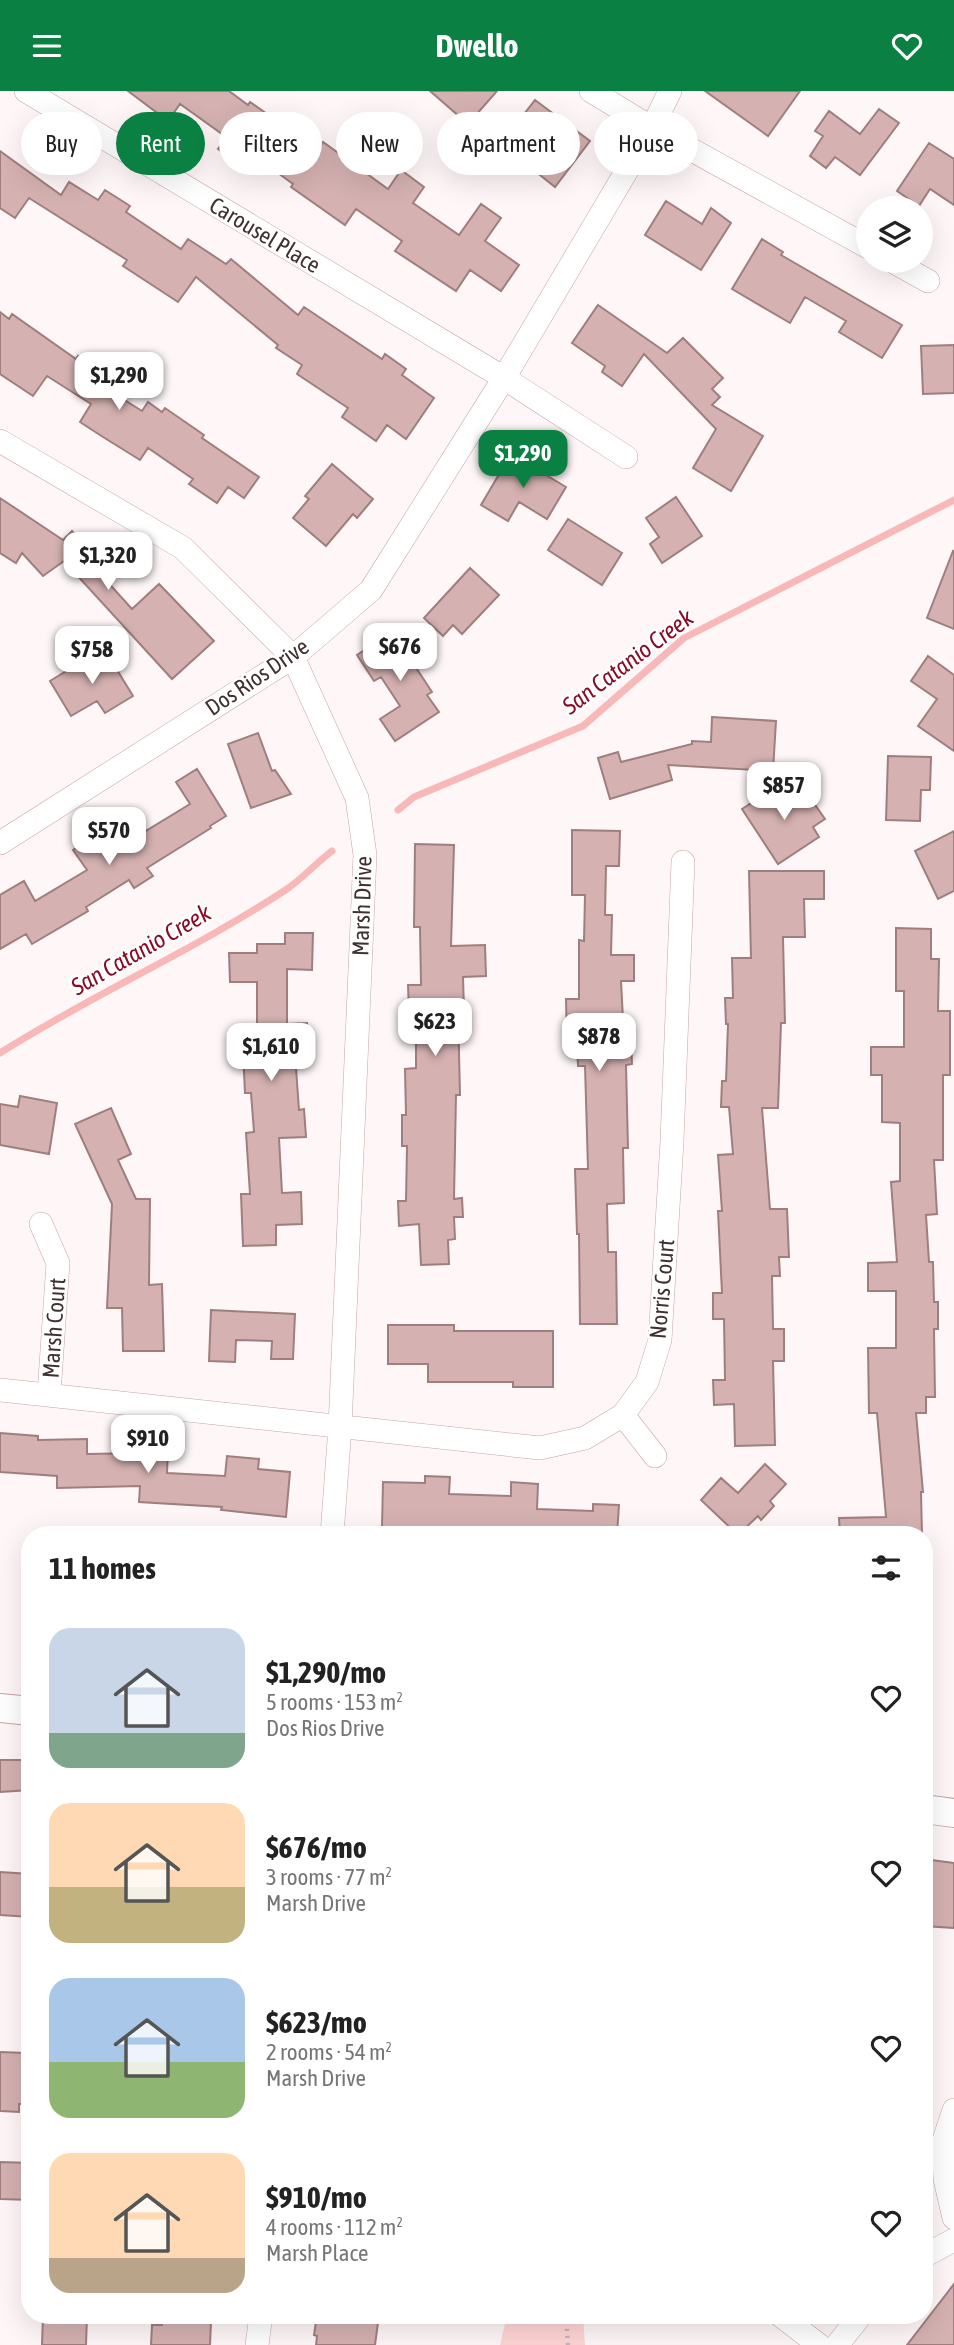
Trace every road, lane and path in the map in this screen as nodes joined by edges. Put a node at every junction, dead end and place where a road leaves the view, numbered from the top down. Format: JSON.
{"nodes":[{"id":1,"x":26,"y":91,"type":"edge"},
{"id":2,"x":591,"y":91,"type":"edge"},
{"id":3,"x":670,"y":91,"type":"edge"},
{"id":4,"x":626,"y":112,"type":"edge"},
{"id":5,"x":660,"y":112,"type":"edge"},
{"id":6,"x":698,"y":153,"type":"edge"},
{"id":7,"x":624,"y":175,"type":"edge"},
{"id":8,"x":856,"y":240,"type":"edge"},
{"id":9,"x":914,"y":273,"type":"edge"},
{"id":10,"x":928,"y":281,"type":"dead end"},
{"id":11,"x":504,"y":379,"type":"junction"},
{"id":12,"x":0,"y":441,"type":"edge"},
{"id":13,"x":626,"y":457,"type":"dead end"},
{"id":14,"x":293,"y":657,"type":"junction"},
{"id":15,"x":0,"y":843,"type":"edge"},
{"id":16,"x":683,"y":862,"type":"dead end"},
{"id":17,"x":41,"y":1224,"type":"dead end"},
{"id":18,"x":0,"y":1390,"type":"edge"},
{"id":19,"x":49,"y":1394,"type":"junction"},
{"id":20,"x":623,"y":1415,"type":"junction"},
{"id":21,"x":340,"y":1427,"type":"junction"},
{"id":22,"x":655,"y":1456,"type":"dead end"},
{"id":23,"x":333,"y":1526,"type":"edge"},
{"id":24,"x":0,"y":1708,"type":"edge"},
{"id":25,"x":21,"y":1710,"type":"edge"},
{"id":26,"x":933,"y":1810,"type":"edge"},
{"id":27,"x":954,"y":1813,"type":"edge"},
{"id":28,"x":954,"y":2110,"type":"edge"},
{"id":29,"x":954,"y":2218,"type":"edge"},
{"id":30,"x":954,"y":2239,"type":"edge"},
{"id":31,"x":933,"y":2251,"type":"edge"},
{"id":32,"x":260,"y":2324,"type":"edge"},
{"id":33,"x":567,"y":2324,"type":"edge"},
{"id":34,"x":792,"y":2324,"type":"edge"},
{"id":35,"x":854,"y":2324,"type":"edge"},
{"id":36,"x":257,"y":2345,"type":"edge"},
{"id":37,"x":568,"y":2345,"type":"edge"},
{"id":38,"x":819,"y":2345,"type":"edge"},
{"id":39,"x":837,"y":2345,"type":"edge"}],
"edges":[{"from":1,"to":11,"type":"street","name":"Carousel Place"},
{"from":2,"to":4,"type":"street"},
{"from":3,"to":5,"type":"street","name":"Dos Rios Drive"},
{"from":6,"to":8,"type":"street"},
{"from":7,"to":11,"type":"street","name":"Dos Rios Drive"},
{"from":9,"to":10,"type":"street"},
{"from":11,"to":13,"type":"street","name":"Carousel Place"},
{"from":11,"to":14,"type":"street","name":"Dos Rios Drive"},
{"from":12,"to":14,"type":"street","name":"Marsh Drive"},
{"from":14,"to":15,"type":"street","name":"Dos Rios Drive"},
{"from":14,"to":21,"type":"street","name":"Marsh Drive"},
{"from":16,"to":20,"type":"street","name":"Norris Court"},
{"from":17,"to":19,"type":"street","name":"Marsh Court"},
{"from":18,"to":19,"type":"street","name":"Norris Court"},
{"from":19,"to":21,"type":"street","name":"Norris Court"},
{"from":20,"to":21,"type":"street","name":"Norris Court"},
{"from":20,"to":22,"type":"street"},
{"from":21,"to":23,"type":"street","name":"Marsh Drive"},
{"from":24,"to":25,"type":"street"},
{"from":26,"to":27,"type":"street"},
{"from":28,"to":29,"type":"street"},
{"from":30,"to":31,"type":"street"},
{"from":32,"to":36,"type":"street"},
{"from":33,"to":37,"type":"path"},
{"from":34,"to":38,"type":"street"},
{"from":35,"to":39,"type":"street"}]}
